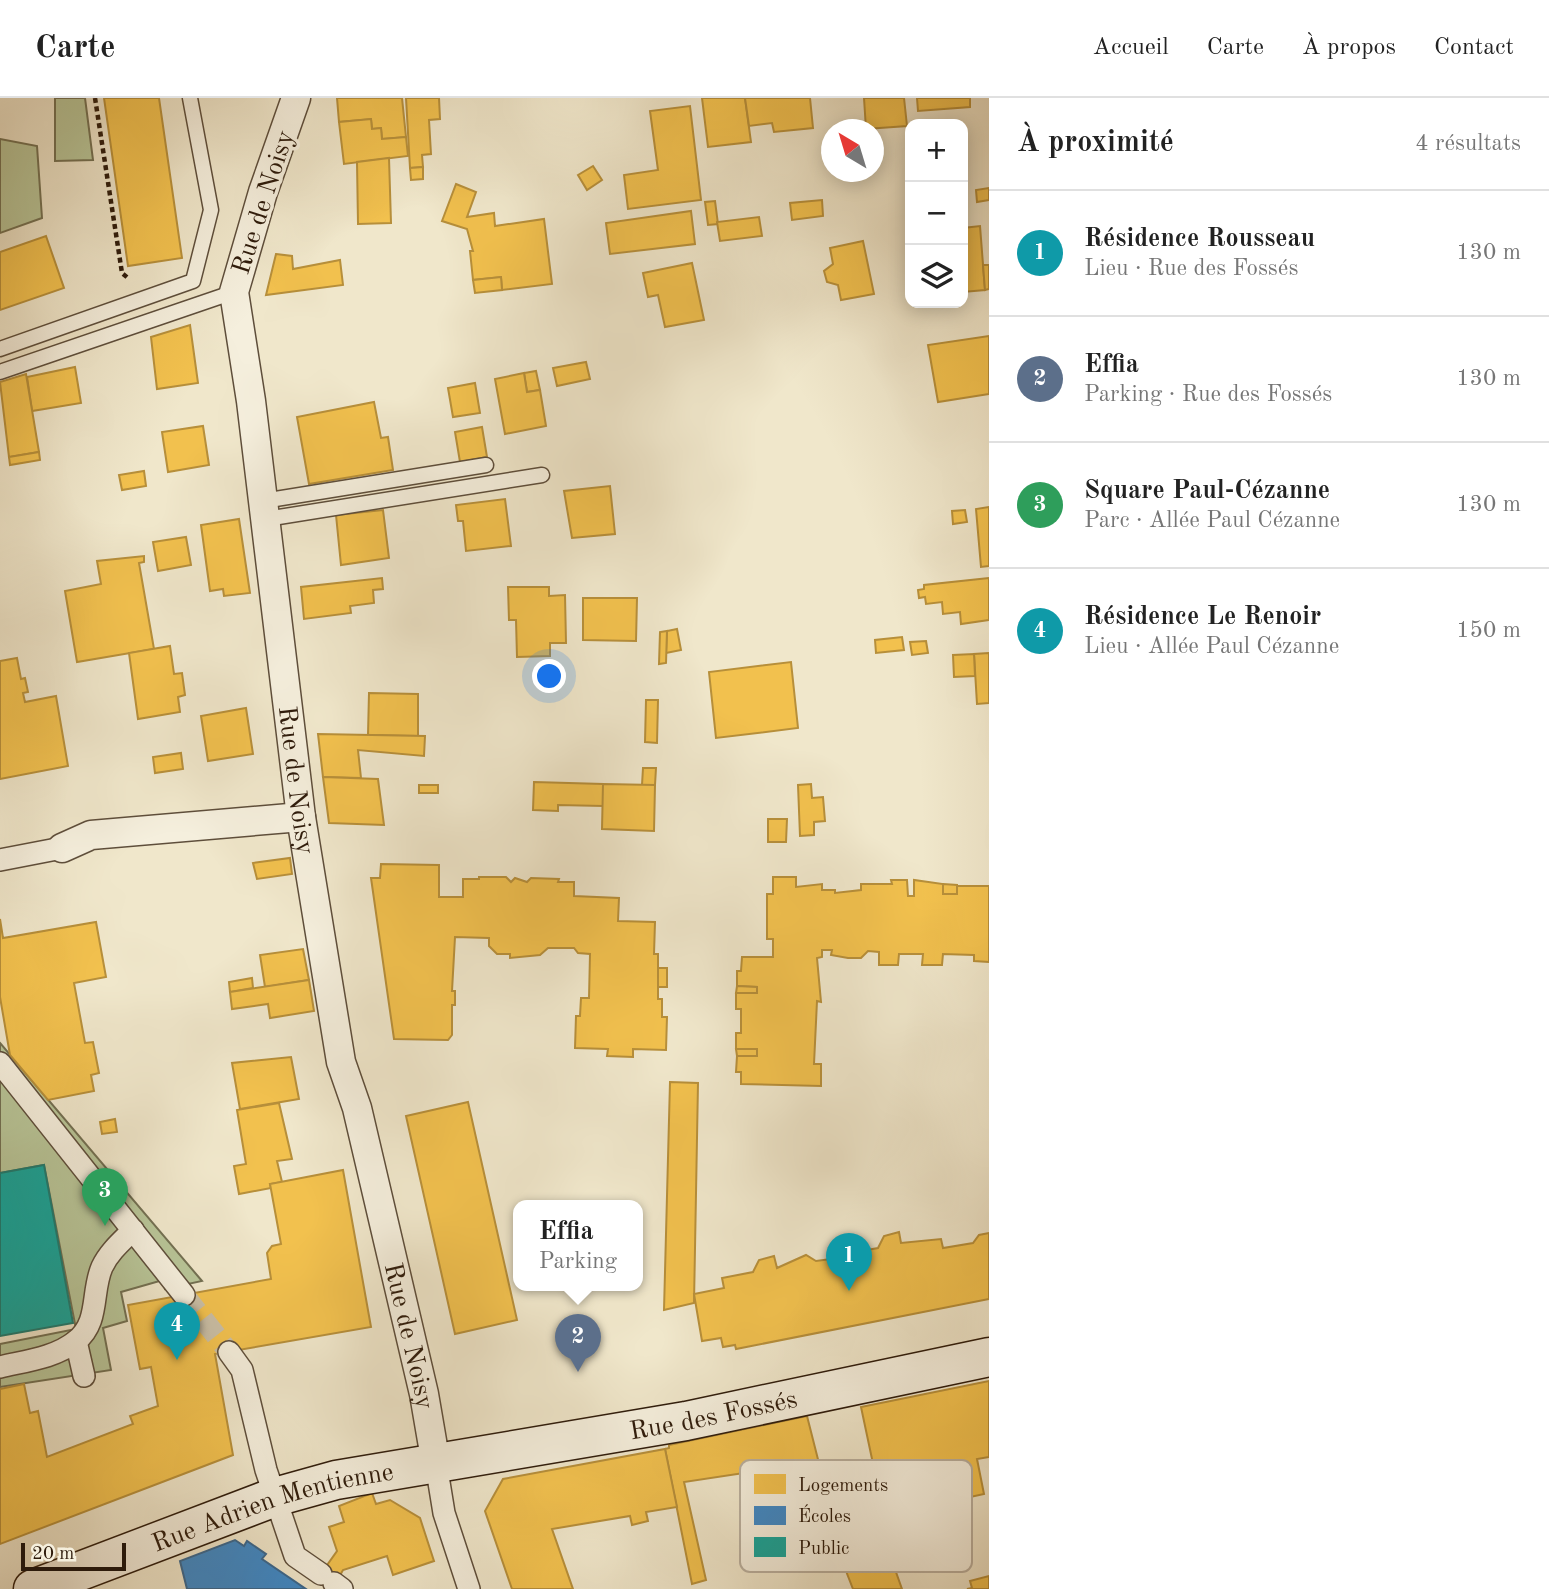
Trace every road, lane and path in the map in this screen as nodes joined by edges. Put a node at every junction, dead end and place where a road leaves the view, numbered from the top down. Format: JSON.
{"nodes":[{"id":1,"x":95,"y":98,"type":"edge"},
{"id":2,"x":190,"y":98,"type":"edge"},
{"id":3,"x":296,"y":98,"type":"edge"},
{"id":4,"x":234,"y":292,"type":"junction"},
{"id":5,"x":148,"y":297,"type":"junction"},
{"id":6,"x":0,"y":349,"type":"edge"},
{"id":7,"x":0,"y":372,"type":"edge"},
{"id":8,"x":486,"y":465,"type":"dead end"},
{"id":9,"x":542,"y":475,"type":"dead end"},
{"id":10,"x":265,"y":510,"type":"junction"},
{"id":11,"x":301,"y":817,"type":"junction"},
{"id":12,"x":62,"y":848,"type":"joint"},
{"id":13,"x":0,"y":860,"type":"edge"},
{"id":14,"x":0,"y":1063,"type":"edge"},
{"id":15,"x":134,"y":1230,"type":"junction"},
{"id":16,"x":184,"y":1295,"type":"tunnel mouth"},
{"id":17,"x":76,"y":1341,"type":"junction"},
{"id":18,"x":229,"y":1352,"type":"tunnel mouth"},
{"id":19,"x":989,"y":1357,"type":"edge"},
{"id":20,"x":0,"y":1367,"type":"edge"},
{"id":21,"x":84,"y":1376,"type":"dead end"},
{"id":22,"x":436,"y":1464,"type":"junction"},
{"id":23,"x":275,"y":1497,"type":"junction"},
{"id":24,"x":333,"y":1582,"type":"edge"},
{"id":25,"x":33,"y":1589,"type":"edge"},
{"id":26,"x":469,"y":1589,"type":"edge"}],
"edges":[{"from":1,"to":5,"type":"path"},
{"from":2,"to":5,"type":"lane"},
{"from":3,"to":4,"type":"street","name":"Rue de Noisy"},
{"from":4,"to":7,"type":"lane"},
{"from":4,"to":10,"type":"street","name":"Rue de Noisy"},
{"from":5,"to":6,"type":"lane"},
{"from":8,"to":10,"type":"lane"},
{"from":9,"to":10,"type":"lane"},
{"from":10,"to":11,"type":"street","name":"Rue de Noisy"},
{"from":11,"to":12,"type":"street"},
{"from":11,"to":22,"type":"street","name":"Rue de Noisy"},
{"from":12,"to":13,"type":"street"},
{"from":14,"to":15,"type":"street"},
{"from":15,"to":16,"type":"street"},
{"from":15,"to":17,"type":"street"},
{"from":17,"to":20,"type":"street"},
{"from":17,"to":21,"type":"street"},
{"from":18,"to":23,"type":"street"},
{"from":19,"to":22,"type":"main road","name":"Rue des Fossés"},
{"from":22,"to":23,"type":"main road","name":"Rue Adrien Mentienne"},
{"from":22,"to":26,"type":"street"},
{"from":23,"to":24,"type":"street"},
{"from":23,"to":25,"type":"main road","name":"Rue Adrien Mentienne"}]}
